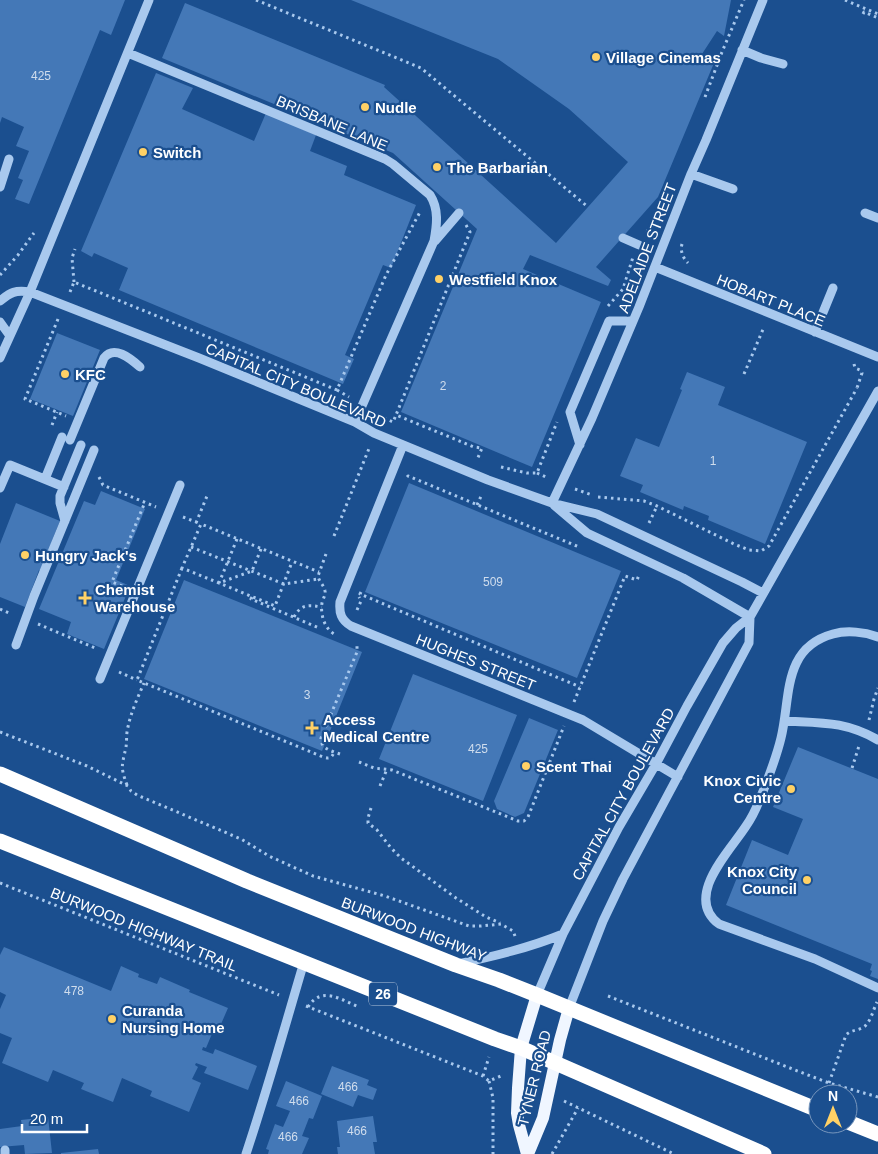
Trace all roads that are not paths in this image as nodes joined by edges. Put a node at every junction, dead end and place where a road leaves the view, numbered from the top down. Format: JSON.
{"nodes":[{"id":1,"x":149,"y":0,"type":"edge"},
{"id":2,"x":763,"y":0,"type":"edge"},
{"id":3,"x":742,"y":50,"type":"junction"},
{"id":4,"x":128,"y":53,"type":"junction"},
{"id":5,"x":783,"y":64,"type":"dead end"},
{"id":6,"x":9,"y":159,"type":"dead end"},
{"id":7,"x":691,"y":174,"type":"junction"},
{"id":8,"x":0,"y":186,"type":"edge"},
{"id":9,"x":733,"y":189,"type":"dead end"},
{"id":10,"x":459,"y":213,"type":"road end"},
{"id":11,"x":865,"y":213,"type":"dead end"},
{"id":12,"x":878,"y":218,"type":"edge"},
{"id":13,"x":623,"y":238,"type":"dead end"},
{"id":14,"x":434,"y":241,"type":"junction"},
{"id":15,"x":639,"y":244,"type":"road end"},
{"id":16,"x":655,"y":267,"type":"junction"},
{"id":17,"x":834,"y":288,"type":"dead end"},
{"id":18,"x":30,"y":292,"type":"junction"},
{"id":19,"x":0,"y":301,"type":"edge"},
{"id":20,"x":633,"y":321,"type":"junction"},
{"id":21,"x":0,"y":322,"type":"edge"},
{"id":22,"x":815,"y":332,"type":"junction"},
{"id":23,"x":10,"y":336,"type":"junction"},
{"id":24,"x":878,"y":357,"type":"edge"},
{"id":25,"x":0,"y":358,"type":"edge"},
{"id":26,"x":140,"y":367,"type":"dead end"},
{"id":27,"x":878,"y":391,"type":"edge"},
{"id":28,"x":355,"y":422,"type":"junction"},
{"id":29,"x":81,"y":445,"type":"dead end"},
{"id":30,"x":403,"y":445,"type":"junction"},
{"id":31,"x":580,"y":445,"type":"junction"},
{"id":32,"x":94,"y":450,"type":"dead end"},
{"id":33,"x":45,"y":479,"type":"junction"},
{"id":34,"x":180,"y":485,"type":"dead end"},
{"id":35,"x":64,"y":487,"type":"junction"},
{"id":36,"x":0,"y":488,"type":"edge"},
{"id":37,"x":552,"y":503,"type":"junction"},
{"id":38,"x":65,"y":521,"type":"junction"},
{"id":39,"x":763,"y":593,"type":"junction"},
{"id":40,"x":750,"y":617,"type":"junction"},
{"id":41,"x":878,"y":638,"type":"edge"},
{"id":42,"x":16,"y":645,"type":"dead end"},
{"id":43,"x":100,"y":679,"type":"dead end"},
{"id":44,"x":785,"y":721,"type":"junction"},
{"id":45,"x":878,"y":740,"type":"edge"},
{"id":46,"x":656,"y":764,"type":"junction"},
{"id":47,"x":0,"y":774,"type":"edge"},
{"id":48,"x":678,"y":777,"type":"junction"},
{"id":49,"x":0,"y":841,"type":"edge"},
{"id":50,"x":563,"y":934,"type":"junction"},
{"id":51,"x":304,"y":962,"type":"junction"},
{"id":52,"x":456,"y":965,"type":"junction"},
{"id":53,"x":878,"y":988,"type":"edge"},
{"id":54,"x":537,"y":995,"type":"junction"},
{"id":55,"x":569,"y":1008,"type":"junction"},
{"id":56,"x":522,"y":1048,"type":"junction"},
{"id":57,"x":554,"y":1063,"type":"junction"},
{"id":58,"x":808,"y":1106,"type":"edge"},
{"id":59,"x":858,"y":1126,"type":"edge"},
{"id":60,"x":878,"y":1134,"type":"edge"},
{"id":61,"x":246,"y":1154,"type":"edge"},
{"id":62,"x":528,"y":1154,"type":"edge"},
{"id":63,"x":764,"y":1154,"type":"edge"}],
"edges":[{"from":1,"to":4,"type":"street"},
{"from":2,"to":3,"type":"street","name":"ADELAIDE STREET"},
{"from":3,"to":5,"type":"street"},
{"from":3,"to":7,"type":"street","name":"ADELAIDE STREET"},
{"from":4,"to":14,"type":"street","name":"BRISBANE LANE"},
{"from":4,"to":18,"type":"street"},
{"from":6,"to":8,"type":"street"},
{"from":7,"to":9,"type":"street"},
{"from":7,"to":16,"type":"street","name":"ADELAIDE STREET"},
{"from":10,"to":14,"type":"street"},
{"from":11,"to":12,"type":"street"},
{"from":13,"to":15,"type":"street"},
{"from":14,"to":28,"type":"street"},
{"from":16,"to":20,"type":"street","name":"ADELAIDE STREET"},
{"from":16,"to":22,"type":"street","name":"HOBART PLACE"},
{"from":17,"to":22,"type":"street"},
{"from":18,"to":19,"type":"street"},
{"from":18,"to":23,"type":"street"},
{"from":18,"to":28,"type":"street","name":"CAPITAL CITY BOULEVARD"},
{"from":20,"to":31,"type":"street","name":"ADELAIDE STREET"},
{"from":20,"to":31,"type":"street"},
{"from":21,"to":23,"type":"street"},
{"from":22,"to":24,"type":"street","name":"HOBART PLACE"},
{"from":23,"to":25,"type":"street"},
{"from":26,"to":33,"type":"street"},
{"from":27,"to":39,"type":"street"},
{"from":28,"to":30,"type":"street","name":"CAPITAL CITY BOULEVARD"},
{"from":29,"to":35,"type":"street"},
{"from":30,"to":37,"type":"street","name":"CAPITAL CITY BOULEVARD"},
{"from":30,"to":46,"type":"street","name":"HUGHES STREET"},
{"from":31,"to":37,"type":"street","name":"ADELAIDE STREET"},
{"from":32,"to":38,"type":"street"},
{"from":33,"to":35,"type":"street"},
{"from":33,"to":36,"type":"street"},
{"from":34,"to":43,"type":"street"},
{"from":35,"to":38,"type":"street"},
{"from":37,"to":39,"type":"street","name":"CAPITAL CITY BOULEVARD"},
{"from":37,"to":40,"type":"street","name":"CAPITAL CITY BOULEVARD"},
{"from":38,"to":42,"type":"street"},
{"from":39,"to":40,"type":"street"},
{"from":40,"to":46,"type":"street","name":"CAPITAL CITY BOULEVARD"},
{"from":40,"to":48,"type":"street"},
{"from":41,"to":44,"type":"street"},
{"from":44,"to":45,"type":"street"},
{"from":44,"to":53,"type":"street"},
{"from":46,"to":48,"type":"street","name":"HUGHES STREET"},
{"from":46,"to":50,"type":"street","name":"CAPITAL CITY BOULEVARD"},
{"from":47,"to":52,"type":"highway","name":"BURWOOD HIGHWAY"},
{"from":48,"to":55,"type":"street"},
{"from":49,"to":51,"type":"highway","number":"26"},
{"from":50,"to":52,"type":"street"},
{"from":50,"to":54,"type":"street","name":"CAPITAL CITY BOULEVARD"},
{"from":51,"to":56,"type":"highway","number":"26"},
{"from":51,"to":61,"type":"street"},
{"from":52,"to":54,"type":"highway","name":"BURWOOD HIGHWAY"},
{"from":54,"to":55,"type":"highway","name":"BURWOOD HIGHWAY"},
{"from":54,"to":56,"type":"main road","name":"TYNER ROAD"},
{"from":55,"to":57,"type":"main road","name":"TYNER ROAD"},
{"from":55,"to":58,"type":"highway","name":"BURWOOD HIGHWAY"},
{"from":56,"to":57,"type":"highway","number":"26"},
{"from":56,"to":62,"type":"main road","name":"TYNER ROAD"},
{"from":57,"to":62,"type":"main road","name":"TYNER ROAD"},
{"from":57,"to":63,"type":"highway","number":"26"},
{"from":59,"to":60,"type":"highway"}]}
